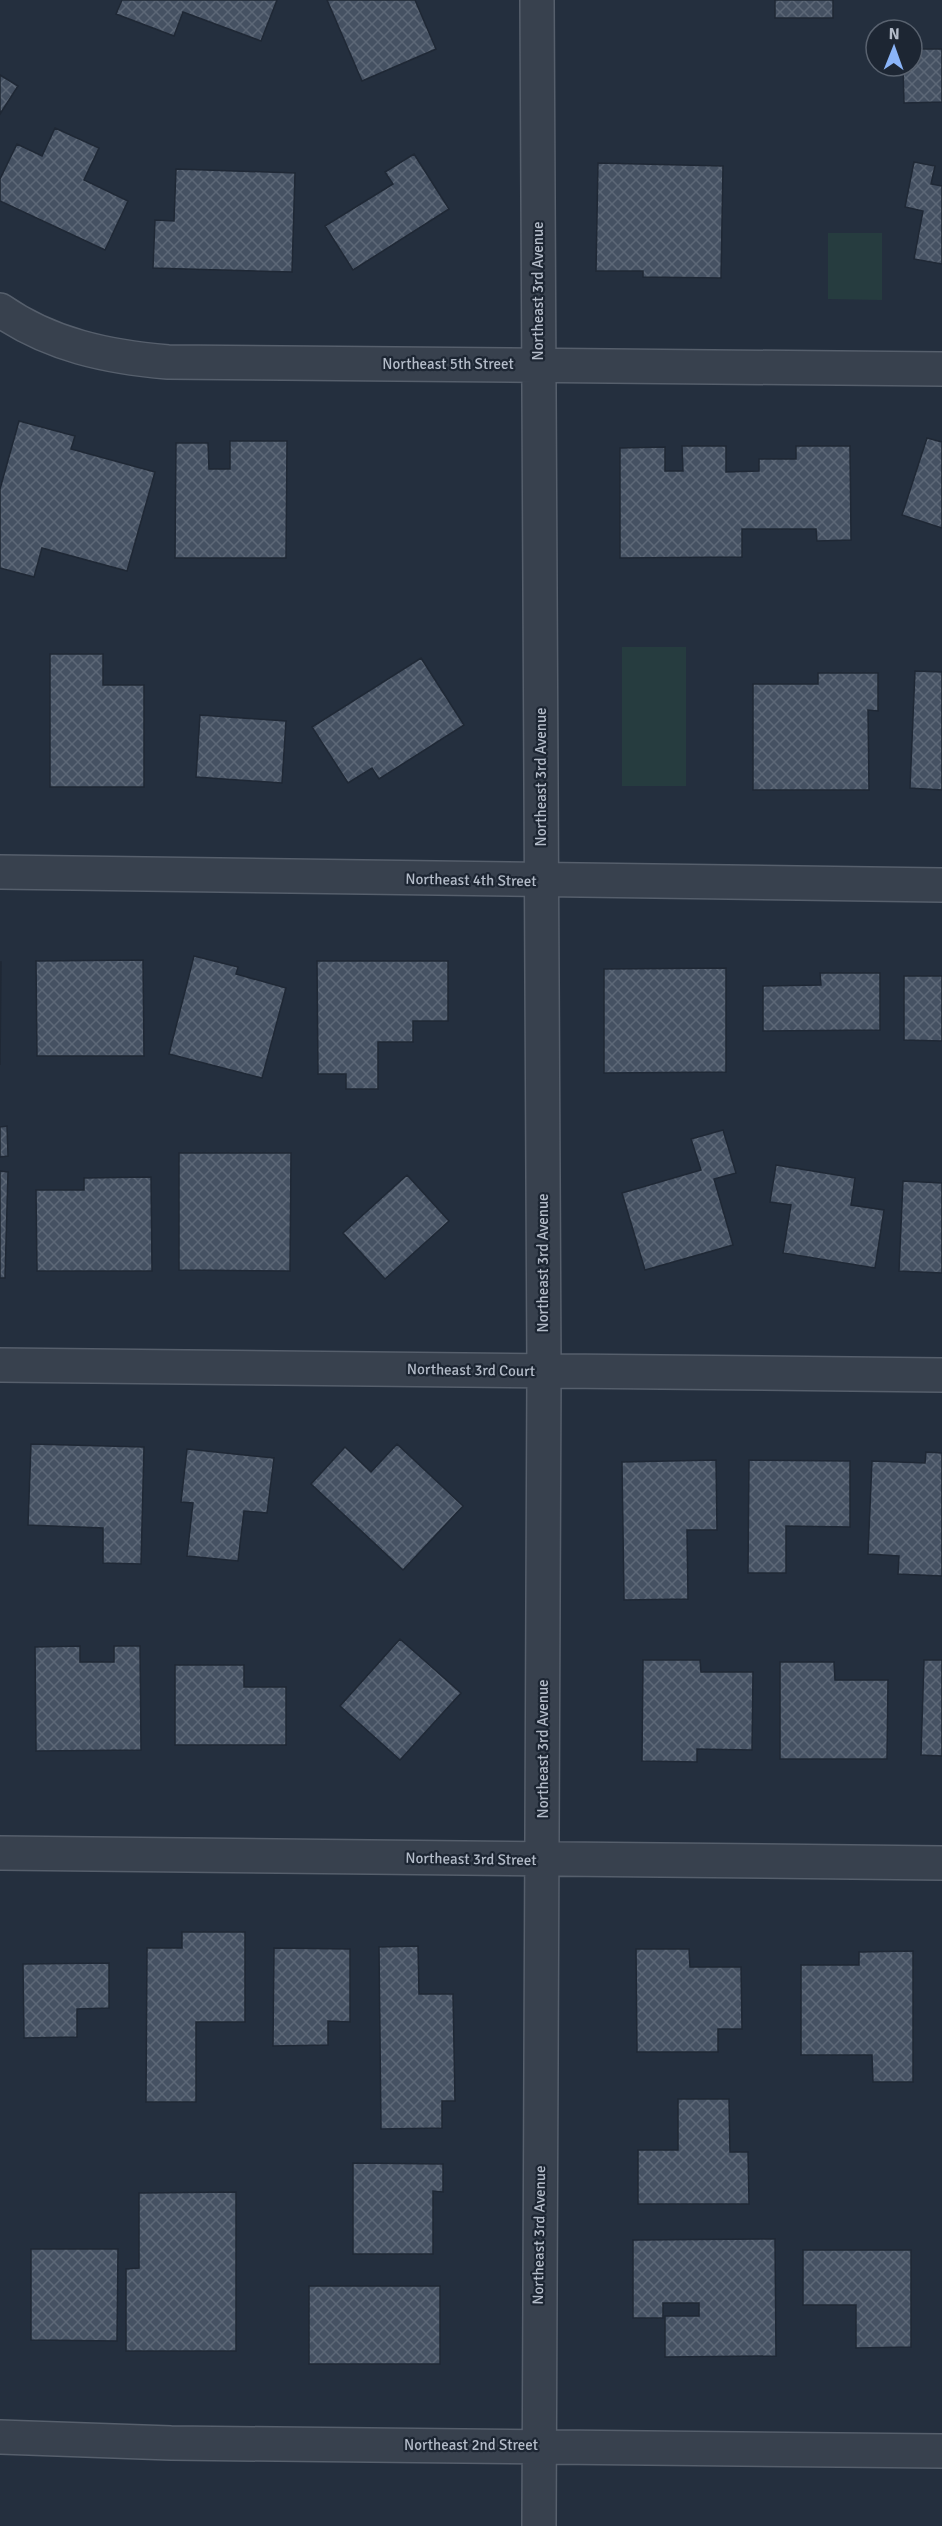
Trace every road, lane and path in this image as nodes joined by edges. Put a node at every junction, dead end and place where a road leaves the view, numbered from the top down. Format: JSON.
{"nodes":[{"id":1,"x":537,"y":0,"type":"edge"},
{"id":2,"x":0,"y":310,"type":"edge"},
{"id":3,"x":539,"y":365,"type":"junction"},
{"id":4,"x":942,"y":369,"type":"edge"},
{"id":5,"x":0,"y":873,"type":"edge"},
{"id":6,"x":541,"y":881,"type":"junction"},
{"id":7,"x":942,"y":885,"type":"edge"},
{"id":8,"x":0,"y":1365,"type":"edge"},
{"id":9,"x":544,"y":1371,"type":"junction"},
{"id":10,"x":942,"y":1375,"type":"edge"},
{"id":11,"x":0,"y":1853,"type":"edge"},
{"id":12,"x":543,"y":1860,"type":"junction"},
{"id":13,"x":942,"y":1863,"type":"edge"},
{"id":14,"x":0,"y":2437,"type":"edge"},
{"id":15,"x":538,"y":2446,"type":"junction"},
{"id":16,"x":942,"y":2451,"type":"edge"},
{"id":17,"x":539,"y":2526,"type":"edge"}],
"edges":[{"from":1,"to":3,"type":"street","name":"Northeast 3rd Avenue"},
{"from":2,"to":3,"type":"street","name":"Northeast 5th Street"},
{"from":3,"to":4,"type":"street","name":"Northeast 5th Street"},
{"from":3,"to":6,"type":"street","name":"Northeast 3rd Avenue"},
{"from":5,"to":6,"type":"street","name":"Northeast 4th Street"},
{"from":6,"to":7,"type":"street","name":"Northeast 4th Street"},
{"from":6,"to":9,"type":"street","name":"Northeast 3rd Avenue"},
{"from":8,"to":9,"type":"street","name":"Northeast 3rd Court"},
{"from":9,"to":10,"type":"street","name":"Northeast 3rd Court"},
{"from":9,"to":12,"type":"street","name":"Northeast 3rd Avenue"},
{"from":11,"to":12,"type":"street","name":"Northeast 3rd Street"},
{"from":12,"to":13,"type":"street","name":"Northeast 3rd Street"},
{"from":12,"to":15,"type":"street","name":"Northeast 3rd Avenue"},
{"from":14,"to":15,"type":"street","name":"Northeast 2nd Street"},
{"from":15,"to":16,"type":"street","name":"Northeast 2nd Street"},
{"from":15,"to":17,"type":"street","name":"Northeast 3rd Avenue"}]}
